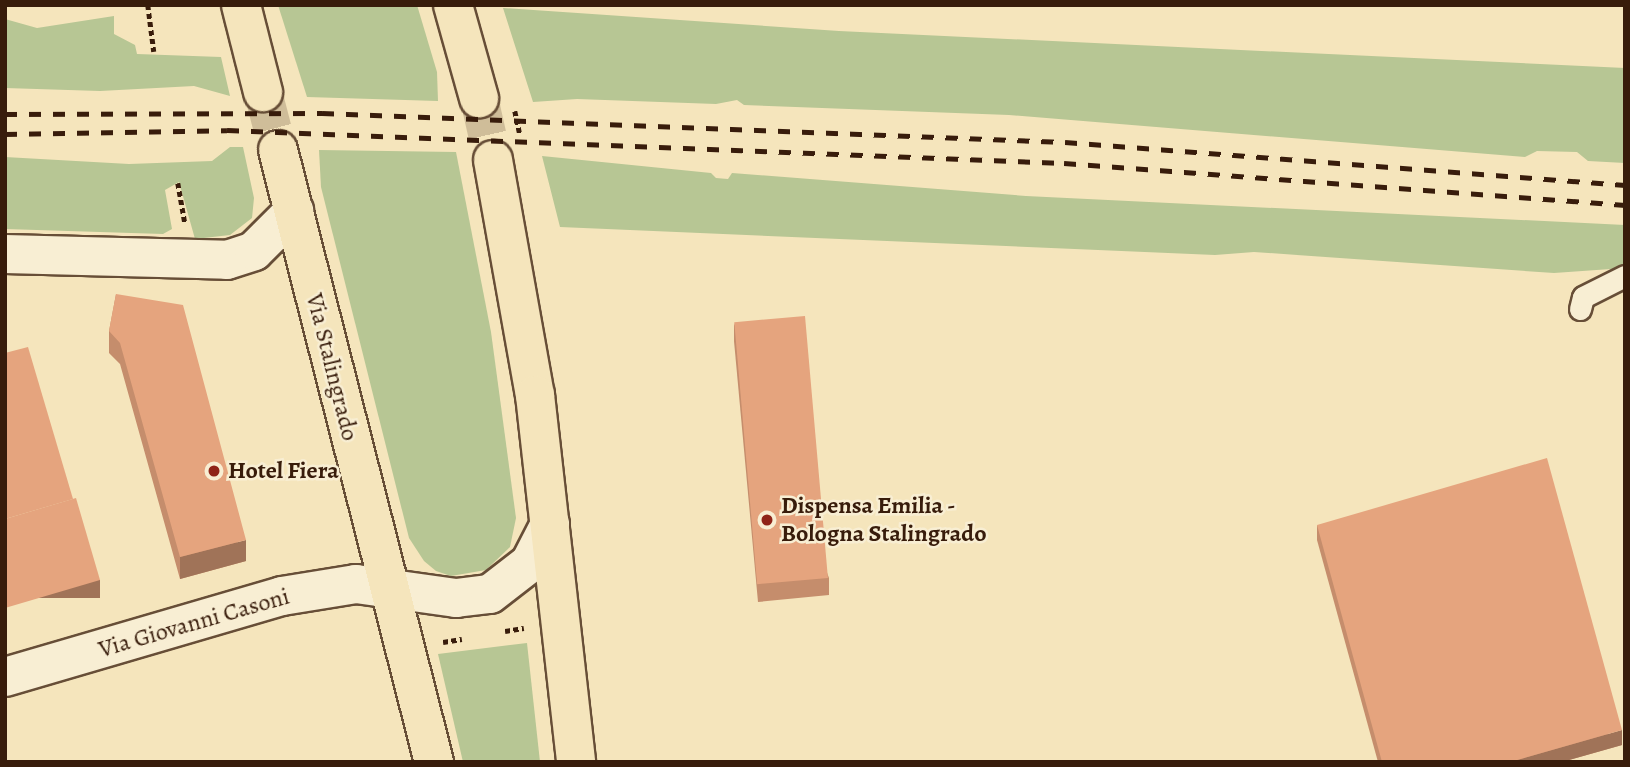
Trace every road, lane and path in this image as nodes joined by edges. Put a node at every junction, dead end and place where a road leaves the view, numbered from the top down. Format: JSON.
{"nodes":[{"id":1,"x":148,"y":5,"type":"edge"},
{"id":2,"x":453,"y":5,"type":"edge"},
{"id":3,"x":239,"y":14,"type":"edge"},
{"id":4,"x":154,"y":52,"type":"dead end"},
{"id":5,"x":263,"y":92,"type":"tunnel mouth"},
{"id":6,"x":479,"y":98,"type":"tunnel mouth"},
{"id":7,"x":278,"y":150,"type":"tunnel mouth"},
{"id":8,"x":493,"y":160,"type":"tunnel mouth"},
{"id":9,"x":178,"y":183,"type":"dead end"},
{"id":10,"x":294,"y":211,"type":"junction"},
{"id":11,"x":187,"y":236,"type":"dead end"},
{"id":12,"x":5,"y":254,"type":"edge"},
{"id":13,"x":1625,"y":276,"type":"edge"},
{"id":14,"x":1580,"y":309,"type":"dead end"},
{"id":15,"x":550,"y":524,"type":"junction"},
{"id":16,"x":386,"y":585,"type":"junction"},
{"id":17,"x":5,"y":677,"type":"edge"},
{"id":18,"x":434,"y":762,"type":"edge"},
{"id":19,"x":576,"y":762,"type":"edge"}],
"edges":[{"from":1,"to":4,"type":"path"},
{"from":2,"to":6,"type":"main road"},
{"from":3,"to":5,"type":"main road"},
{"from":7,"to":10,"type":"main road","name":"Via Stalingrado"},
{"from":8,"to":15,"type":"main road"},
{"from":9,"to":11,"type":"path"},
{"from":10,"to":12,"type":"street"},
{"from":10,"to":16,"type":"main road","name":"Via Stalingrado"},
{"from":13,"to":14,"type":"lane"},
{"from":15,"to":16,"type":"street"},
{"from":15,"to":19,"type":"main road"},
{"from":16,"to":17,"type":"street","name":"Via Giovanni Casoni"},
{"from":16,"to":18,"type":"main road","name":"Via Stalingrado"}]}
